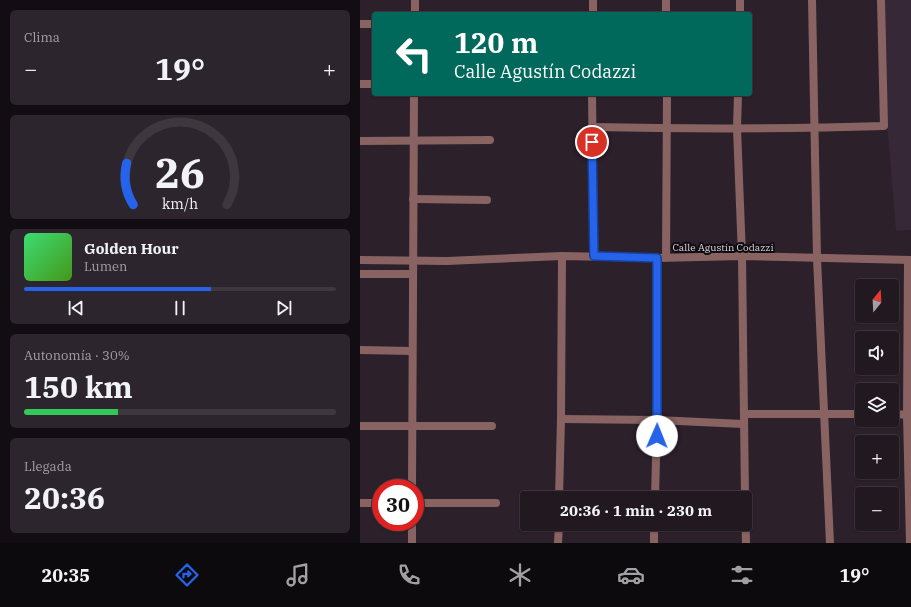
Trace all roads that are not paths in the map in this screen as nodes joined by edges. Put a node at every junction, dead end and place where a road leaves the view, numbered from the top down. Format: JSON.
{"nodes":[{"id":1,"x":415,"y":0,"type":"edge"},
{"id":2,"x":593,"y":0,"type":"edge"},
{"id":3,"x":666,"y":0,"type":"edge"},
{"id":4,"x":740,"y":0,"type":"edge"},
{"id":5,"x":812,"y":0,"type":"edge"},
{"id":6,"x":881,"y":0,"type":"edge"},
{"id":7,"x":415,"y":12,"type":"edge"},
{"id":8,"x":593,"y":12,"type":"edge"},
{"id":9,"x":666,"y":12,"type":"edge"},
{"id":10,"x":740,"y":12,"type":"edge"},
{"id":11,"x":360,"y":24,"type":"edge"},
{"id":12,"x":372,"y":24,"type":"edge"},
{"id":13,"x":360,"y":84,"type":"edge"},
{"id":14,"x":372,"y":84,"type":"edge"},
{"id":15,"x":414,"y":96,"type":"edge"},
{"id":16,"x":592,"y":96,"type":"edge"},
{"id":17,"x":667,"y":96,"type":"edge"},
{"id":18,"x":738,"y":96,"type":"edge"},
{"id":19,"x":592,"y":127,"type":"junction"},
{"id":20,"x":737,"y":128,"type":"junction"},
{"id":21,"x":814,"y":128,"type":"junction"},
{"id":22,"x":667,"y":129,"type":"junction"},
{"id":23,"x":414,"y":140,"type":"junction"},
{"id":24,"x":490,"y":140,"type":"dead end"},
{"id":25,"x":360,"y":141,"type":"edge"},
{"id":26,"x":413,"y":199,"type":"junction"},
{"id":27,"x":487,"y":200,"type":"dead end"},
{"id":28,"x":562,"y":256,"type":"junction"},
{"id":29,"x":594,"y":256,"type":"junction"},
{"id":30,"x":742,"y":256,"type":"junction"},
{"id":31,"x":657,"y":258,"type":"junction"},
{"id":32,"x":666,"y":258,"type":"junction"},
{"id":33,"x":817,"y":258,"type":"junction"},
{"id":34,"x":360,"y":260,"type":"edge"},
{"id":35,"x":910,"y":260,"type":"edge"},
{"id":36,"x":412,"y":261,"type":"junction"},
{"id":37,"x":360,"y":274,"type":"edge"},
{"id":38,"x":412,"y":274,"type":"junction"},
{"id":39,"x":360,"y":350,"type":"edge"},
{"id":40,"x":412,"y":351,"type":"junction"},
{"id":41,"x":825,"y":413,"type":"junction"},
{"id":42,"x":744,"y":414,"type":"junction"},
{"id":43,"x":855,"y":414,"type":"edge"},
{"id":44,"x":899,"y":414,"type":"edge"},
{"id":45,"x":909,"y":415,"type":"edge"},
{"id":46,"x":561,"y":419,"type":"junction"},
{"id":47,"x":657,"y":420,"type":"junction"},
{"id":48,"x":744,"y":424,"type":"junction"},
{"id":49,"x":360,"y":426,"type":"edge"},
{"id":50,"x":412,"y":426,"type":"junction"},
{"id":51,"x":492,"y":426,"type":"dead end"},
{"id":52,"x":412,"y":479,"type":"edge"},
{"id":53,"x":559,"y":491,"type":"edge"},
{"id":54,"x":655,"y":491,"type":"edge"},
{"id":55,"x":745,"y":491,"type":"edge"},
{"id":56,"x":360,"y":503,"type":"edge"},
{"id":57,"x":372,"y":503,"type":"edge"},
{"id":58,"x":424,"y":503,"type":"edge"},
{"id":59,"x":496,"y":503,"type":"dead end"},
{"id":60,"x":412,"y":531,"type":"edge"},
{"id":61,"x":559,"y":531,"type":"edge"},
{"id":62,"x":654,"y":531,"type":"edge"},
{"id":63,"x":746,"y":531,"type":"edge"},
{"id":64,"x":412,"y":543,"type":"edge"},
{"id":65,"x":558,"y":543,"type":"edge"},
{"id":66,"x":654,"y":543,"type":"edge"},
{"id":67,"x":746,"y":543,"type":"edge"},
{"id":68,"x":830,"y":543,"type":"edge"},
{"id":69,"x":910,"y":543,"type":"edge"}],
"edges":[{"from":1,"to":7,"type":"street"},
{"from":2,"to":8,"type":"street"},
{"from":3,"to":9,"type":"street"},
{"from":4,"to":10,"type":"street"},
{"from":5,"to":21,"type":"street"},
{"from":6,"to":21,"type":"street"},
{"from":11,"to":12,"type":"street"},
{"from":13,"to":14,"type":"street"},
{"from":15,"to":23,"type":"street"},
{"from":16,"to":19,"type":"street"},
{"from":17,"to":22,"type":"street"},
{"from":18,"to":20,"type":"street"},
{"from":19,"to":22,"type":"street"},
{"from":19,"to":29,"type":"street"},
{"from":20,"to":21,"type":"street"},
{"from":20,"to":22,"type":"street"},
{"from":20,"to":30,"type":"street"},
{"from":21,"to":33,"type":"street"},
{"from":22,"to":32,"type":"street"},
{"from":23,"to":24,"type":"street"},
{"from":23,"to":25,"type":"street"},
{"from":23,"to":26,"type":"street"},
{"from":26,"to":27,"type":"street"},
{"from":26,"to":36,"type":"street"},
{"from":28,"to":29,"type":"street","name":"Calle Agustín Codazzi"},
{"from":28,"to":36,"type":"street","name":"Calle Agustín Codazzi"},
{"from":28,"to":46,"type":"street"},
{"from":29,"to":31,"type":"street","name":"Calle Agustín Codazzi"},
{"from":30,"to":32,"type":"street","name":"Calle Agustín Codazzi"},
{"from":30,"to":33,"type":"street","name":"Calle Agustín Codazzi"},
{"from":30,"to":42,"type":"street"},
{"from":31,"to":32,"type":"street","name":"Calle Agustín Codazzi"},
{"from":31,"to":47,"type":"street"},
{"from":33,"to":35,"type":"street","name":"Calle Agustín Codazzi"},
{"from":33,"to":41,"type":"street"},
{"from":34,"to":36,"type":"street","name":"Calle Agustín Codazzi"},
{"from":35,"to":45,"type":"street"},
{"from":36,"to":38,"type":"street"},
{"from":37,"to":38,"type":"street"},
{"from":38,"to":40,"type":"street"},
{"from":39,"to":40,"type":"street"},
{"from":40,"to":50,"type":"street"},
{"from":41,"to":42,"type":"street"},
{"from":41,"to":43,"type":"street"},
{"from":41,"to":68,"type":"street"},
{"from":42,"to":48,"type":"street"},
{"from":44,"to":45,"type":"street"},
{"from":45,"to":69,"type":"street"},
{"from":46,"to":47,"type":"street"},
{"from":46,"to":53,"type":"street"},
{"from":47,"to":48,"type":"street"},
{"from":47,"to":54,"type":"street"},
{"from":48,"to":55,"type":"street"},
{"from":49,"to":50,"type":"street"},
{"from":50,"to":51,"type":"street"},
{"from":50,"to":52,"type":"street"},
{"from":56,"to":57,"type":"street"},
{"from":58,"to":59,"type":"street"},
{"from":60,"to":64,"type":"street"},
{"from":61,"to":65,"type":"street"},
{"from":62,"to":66,"type":"street"},
{"from":63,"to":67,"type":"street"}]}
